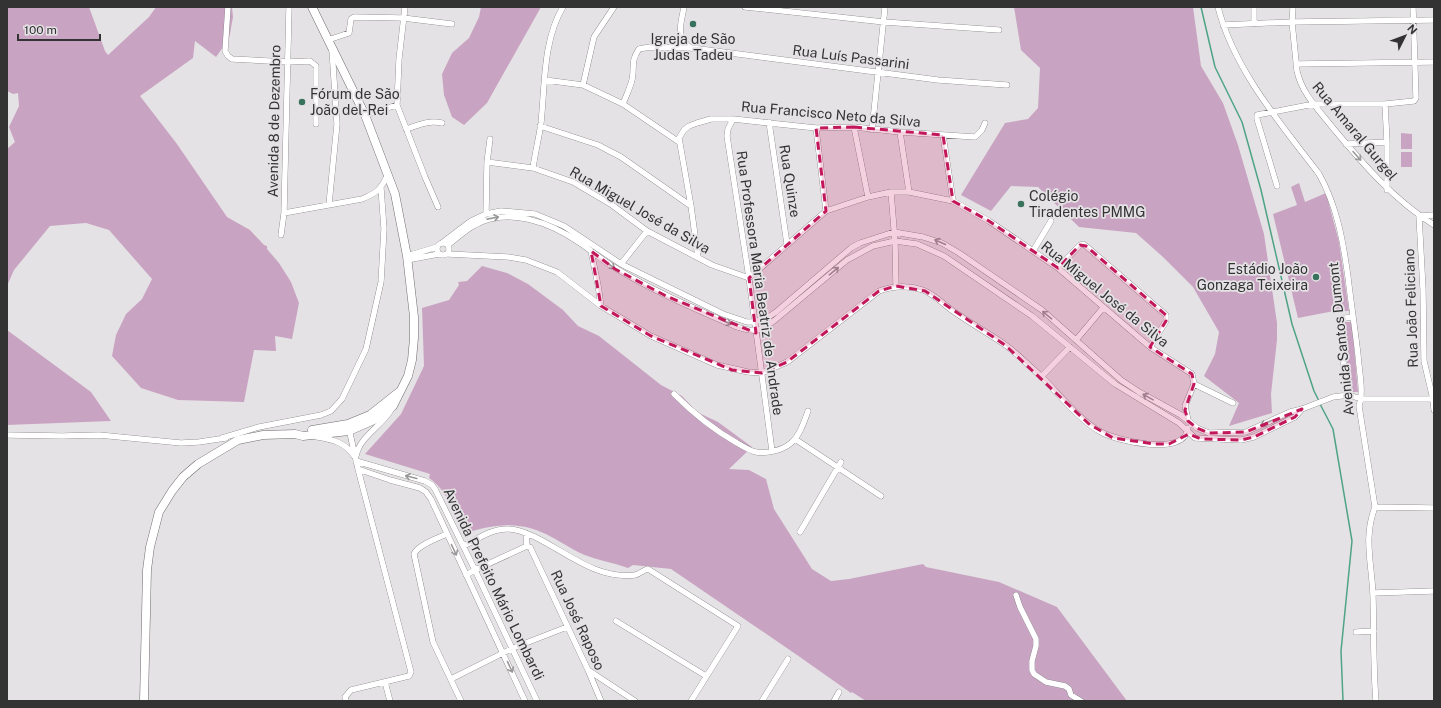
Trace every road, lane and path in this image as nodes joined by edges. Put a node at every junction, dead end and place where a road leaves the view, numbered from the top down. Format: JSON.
{"nodes":[{"id":1,"x":228,"y":7,"type":"edge"},
{"id":2,"x":289,"y":7,"type":"edge"},
{"id":3,"x":312,"y":7,"type":"edge"},
{"id":4,"x":405,"y":7,"type":"edge"},
{"id":5,"x":563,"y":7,"type":"edge"},
{"id":6,"x":614,"y":7,"type":"edge"},
{"id":7,"x":684,"y":7,"type":"edge"},
{"id":8,"x":745,"y":7,"type":"edge"},
{"id":9,"x":885,"y":7,"type":"edge"},
{"id":10,"x":1218,"y":7,"type":"edge"},
{"id":11,"x":1254,"y":7,"type":"edge"},
{"id":12,"x":1293,"y":7,"type":"edge"},
{"id":13,"x":1413,"y":7,"type":"edge"},
{"id":14,"x":403,"y":18,"type":"junction"},
{"id":15,"x":1413,"y":20,"type":"junction"},
{"id":16,"x":1434,"y":20,"type":"edge"},
{"id":17,"x":884,"y":22,"type":"junction"},
{"id":18,"x":1292,"y":22,"type":"junction"},
{"id":19,"x":452,"y":24,"type":"dead end"},
{"id":20,"x":1254,"y":24,"type":"junction"},
{"id":21,"x":1222,"y":25,"type":"junction"},
{"id":22,"x":999,"y":30,"type":"dead end"},
{"id":23,"x":330,"y":44,"type":"junction"},
{"id":24,"x":692,"y":48,"type":"junction"},
{"id":25,"x":288,"y":62,"type":"junction"},
{"id":26,"x":1415,"y":62,"type":"junction"},
{"id":27,"x":1434,"y":62,"type":"edge"},
{"id":28,"x":1296,"y":64,"type":"junction"},
{"id":29,"x":878,"y":72,"type":"junction"},
{"id":30,"x":545,"y":80,"type":"junction"},
{"id":31,"x":582,"y":85,"type":"junction"},
{"id":32,"x":1007,"y":85,"type":"dead end"},
{"id":33,"x":623,"y":104,"type":"junction"},
{"id":34,"x":1314,"y":104,"type":"junction"},
{"id":35,"x":1385,"y":104,"type":"junction"},
{"id":36,"x":397,"y":105,"type":"junction"},
{"id":37,"x":1272,"y":112,"type":"junction"},
{"id":38,"x":365,"y":115,"type":"junction"},
{"id":39,"x":732,"y":119,"type":"junction"},
{"id":40,"x":769,"y":122,"type":"junction"},
{"id":41,"x":442,"y":123,"type":"dead end"},
{"id":42,"x":985,"y":123,"type":"dead end"},
{"id":43,"x":316,"y":124,"type":"dead end"},
{"id":44,"x":540,"y":126,"type":"junction"},
{"id":45,"x":854,"y":127,"type":"junction"},
{"id":46,"x":816,"y":128,"type":"junction"},
{"id":47,"x":406,"y":130,"type":"junction"},
{"id":48,"x":872,"y":130,"type":"junction"},
{"id":49,"x":900,"y":132,"type":"junction"},
{"id":50,"x":943,"y":135,"type":"junction"},
{"id":51,"x":490,"y":139,"type":"dead end"},
{"id":52,"x":679,"y":142,"type":"junction"},
{"id":53,"x":1387,"y":142,"type":"junction"},
{"id":54,"x":1346,"y":144,"type":"junction"},
{"id":55,"x":487,"y":162,"type":"junction"},
{"id":56,"x":533,"y":168,"type":"junction"},
{"id":57,"x":392,"y":183,"type":"junction"},
{"id":58,"x":1277,"y":186,"type":"dead end"},
{"id":59,"x":381,"y":188,"type":"junction"},
{"id":60,"x":1387,"y":190,"type":"junction"},
{"id":61,"x":891,"y":192,"type":"junction"},
{"id":62,"x":908,"y":192,"type":"junction"},
{"id":63,"x":868,"y":196,"type":"junction"},
{"id":64,"x":953,"y":201,"type":"junction"},
{"id":65,"x":329,"y":204,"type":"junction"},
{"id":66,"x":691,"y":206,"type":"junction"},
{"id":67,"x":438,"y":207,"type":"dead end"},
{"id":68,"x":826,"y":211,"type":"junction"},
{"id":69,"x":284,"y":213,"type":"junction"},
{"id":70,"x":486,"y":214,"type":"junction"},
{"id":71,"x":1433,"y":215,"type":"edge"},
{"id":72,"x":1419,"y":216,"type":"junction"},
{"id":73,"x":1052,"y":221,"type":"dead end"},
{"id":74,"x":1434,"y":225,"type":"edge"},
{"id":75,"x":647,"y":231,"type":"junction"},
{"id":76,"x":894,"y":232,"type":"junction"},
{"id":77,"x":281,"y":235,"type":"dead end"},
{"id":78,"x":895,"y":241,"type":"junction"},
{"id":79,"x":442,"y":243,"type":"junction"},
{"id":80,"x":787,"y":244,"type":"junction"},
{"id":81,"x":448,"y":245,"type":"junction"},
{"id":82,"x":437,"y":247,"type":"junction"},
{"id":83,"x":591,"y":251,"type":"junction"},
{"id":84,"x":1033,"y":251,"type":"junction"},
{"id":85,"x":439,"y":254,"type":"junction"},
{"id":86,"x":448,"y":254,"type":"junction"},
{"id":87,"x":698,"y":257,"type":"junction"},
{"id":88,"x":407,"y":258,"type":"junction"},
{"id":89,"x":621,"y":264,"type":"junction"},
{"id":90,"x":1058,"y":268,"type":"junction"},
{"id":91,"x":749,"y":278,"type":"junction"},
{"id":92,"x":896,"y":286,"type":"junction"},
{"id":93,"x":601,"y":306,"type":"junction"},
{"id":94,"x":1102,"y":308,"type":"junction"},
{"id":95,"x":1354,"y":316,"type":"junction"},
{"id":96,"x":754,"y":322,"type":"junction"},
{"id":97,"x":756,"y":331,"type":"junction"},
{"id":98,"x":1076,"y":340,"type":"junction"},
{"id":99,"x":1070,"y":347,"type":"junction"},
{"id":100,"x":1150,"y":347,"type":"junction"},
{"id":101,"x":762,"y":373,"type":"junction"},
{"id":102,"x":1041,"y":377,"type":"junction"},
{"id":103,"x":1194,"y":384,"type":"junction"},
{"id":104,"x":401,"y":390,"type":"junction"},
{"id":105,"x":674,"y":394,"type":"dead end"},
{"id":106,"x":1348,"y":395,"type":"junction"},
{"id":107,"x":1361,"y":399,"type":"junction"},
{"id":108,"x":1434,"y":399,"type":"edge"},
{"id":109,"x":1233,"y":403,"type":"dead end"},
{"id":110,"x":393,"y":406,"type":"junction"},
{"id":111,"x":1302,"y":409,"type":"junction"},
{"id":112,"x":1434,"y":410,"type":"edge"},
{"id":113,"x":808,"y":411,"type":"dead end"},
{"id":114,"x":1188,"y":421,"type":"junction"},
{"id":115,"x":349,"y":427,"type":"junction"},
{"id":116,"x":1188,"y":431,"type":"junction"},
{"id":117,"x":7,"y":435,"type":"edge"},
{"id":118,"x":299,"y":435,"type":"junction"},
{"id":119,"x":222,"y":438,"type":"junction"},
{"id":120,"x":795,"y":439,"type":"junction"},
{"id":121,"x":238,"y":440,"type":"junction"},
{"id":122,"x":362,"y":440,"type":"junction"},
{"id":123,"x":338,"y":442,"type":"junction"},
{"id":124,"x":352,"y":442,"type":"junction"},
{"id":125,"x":772,"y":451,"type":"junction"},
{"id":126,"x":355,"y":460,"type":"junction"},
{"id":127,"x":839,"y":464,"type":"junction"},
{"id":128,"x":358,"y":469,"type":"junction"},
{"id":129,"x":424,"y":481,"type":"junction"},
{"id":130,"x":420,"y":488,"type":"junction"},
{"id":131,"x":881,"y":496,"type":"dead end"},
{"id":132,"x":1375,"y":507,"type":"junction"},
{"id":133,"x":1434,"y":508,"type":"edge"},
{"id":134,"x":800,"y":532,"type":"dead end"},
{"id":135,"x":526,"y":533,"type":"junction"},
{"id":136,"x":447,"y":534,"type":"junction"},
{"id":137,"x":464,"y":546,"type":"junction"},
{"id":138,"x":530,"y":547,"type":"junction"},
{"id":139,"x":476,"y":570,"type":"junction"},
{"id":140,"x":466,"y":575,"type":"junction"},
{"id":141,"x":1434,"y":591,"type":"edge"},
{"id":142,"x":1373,"y":593,"type":"junction"},
{"id":143,"x":1016,"y":595,"type":"dead end"},
{"id":144,"x":616,"y":621,"type":"dead end"},
{"id":145,"x":567,"y":627,"type":"junction"},
{"id":146,"x":1374,"y":631,"type":"junction"},
{"id":147,"x":1356,"y":632,"type":"dead end"},
{"id":148,"x":513,"y":648,"type":"junction"},
{"id":149,"x":503,"y":653,"type":"junction"},
{"id":150,"x":788,"y":659,"type":"dead end"},
{"id":151,"x":588,"y":670,"type":"junction"},
{"id":152,"x":706,"y":676,"type":"junction"},
{"id":153,"x":451,"y":679,"type":"junction"},
{"id":154,"x":385,"y":682,"type":"junction"},
{"id":155,"x":839,"y":692,"type":"dead end"},
{"id":156,"x":346,"y":699,"type":"edge"},
{"id":157,"x":144,"y":701,"type":"edge"},
{"id":158,"x":390,"y":701,"type":"edge"},
{"id":159,"x":461,"y":701,"type":"edge"},
{"id":160,"x":525,"y":701,"type":"edge"},
{"id":161,"x":536,"y":701,"type":"edge"},
{"id":162,"x":601,"y":701,"type":"edge"},
{"id":163,"x":635,"y":701,"type":"edge"},
{"id":164,"x":691,"y":701,"type":"edge"},
{"id":165,"x":762,"y":701,"type":"edge"},
{"id":166,"x":834,"y":701,"type":"edge"},
{"id":167,"x":1081,"y":701,"type":"edge"},
{"id":168,"x":1376,"y":701,"type":"edge"}],
"edges":[{"from":1,"to":25,"type":"street"},
{"from":2,"to":25,"type":"street","name":"Avenida 8 de Dezembro"},
{"from":3,"to":23,"type":"main road"},
{"from":4,"to":14,"type":"street"},
{"from":5,"to":30,"type":"street"},
{"from":6,"to":31,"type":"street"},
{"from":7,"to":24,"type":"street"},
{"from":8,"to":17,"type":"street"},
{"from":9,"to":17,"type":"street"},
{"from":10,"to":21,"type":"street","name":"Avenida Santos Dumont"},
{"from":11,"to":20,"type":"street"},
{"from":12,"to":18,"type":"street","name":"Rua Amaral Gurgel"},
{"from":13,"to":15,"type":"street"},
{"from":14,"to":19,"type":"street"},
{"from":14,"to":23,"type":"street"},
{"from":14,"to":36,"type":"street"},
{"from":15,"to":16,"type":"street"},
{"from":15,"to":18,"type":"street"},
{"from":15,"to":26,"type":"street"},
{"from":17,"to":22,"type":"street"},
{"from":17,"to":29,"type":"street"},
{"from":18,"to":20,"type":"street"},
{"from":18,"to":28,"type":"street","name":"Rua Amaral Gurgel"},
{"from":20,"to":21,"type":"street"},
{"from":21,"to":37,"type":"street","name":"Avenida Santos Dumont"},
{"from":23,"to":38,"type":"main road"},
{"from":23,"to":65,"type":"street"},
{"from":24,"to":29,"type":"street","name":"Rua Luís Passarini"},
{"from":24,"to":33,"type":"street","name":"Rua Luís Passarini"},
{"from":25,"to":43,"type":"street"},
{"from":25,"to":69,"type":"street","name":"Avenida 8 de Dezembro"},
{"from":26,"to":27,"type":"street"},
{"from":26,"to":28,"type":"street"},
{"from":26,"to":35,"type":"street"},
{"from":28,"to":34,"type":"street","name":"Rua Amaral Gurgel"},
{"from":29,"to":32,"type":"street","name":"Rua Luís Passarini"},
{"from":29,"to":48,"type":"street"},
{"from":30,"to":31,"type":"street"},
{"from":30,"to":44,"type":"street"},
{"from":31,"to":33,"type":"street"},
{"from":33,"to":52,"type":"street"},
{"from":34,"to":35,"type":"street"},
{"from":34,"to":37,"type":"street"},
{"from":34,"to":54,"type":"street","name":"Rua Amaral Gurgel"},
{"from":35,"to":53,"type":"street"},
{"from":36,"to":38,"type":"street"},
{"from":36,"to":47,"type":"street"},
{"from":37,"to":58,"type":"street"},
{"from":37,"to":95,"type":"street","name":"Avenida Santos Dumont"},
{"from":38,"to":57,"type":"main road"},
{"from":39,"to":40,"type":"street","name":"Rua Francisco Neto da Silva"},
{"from":39,"to":52,"type":"street","name":"Rua Francisco Neto da Silva"},
{"from":39,"to":91,"type":"street","name":"Rua Professora Maria Beatriz de Andrade"},
{"from":40,"to":46,"type":"street","name":"Rua Francisco Neto da Silva"},
{"from":40,"to":80,"type":"street","name":"Rua Quinze"},
{"from":41,"to":47,"type":"street"},
{"from":42,"to":50,"type":"street","name":"Rua Francisco Neto da Silva"},
{"from":44,"to":56,"type":"street"},
{"from":44,"to":66,"type":"street"},
{"from":45,"to":46,"type":"street","name":"Rua Francisco Neto da Silva"},
{"from":45,"to":48,"type":"street","name":"Rua Francisco Neto da Silva"},
{"from":45,"to":63,"type":"street"},
{"from":46,"to":68,"type":"street"},
{"from":47,"to":67,"type":"street"},
{"from":48,"to":49,"type":"street","name":"Rua Francisco Neto da Silva"},
{"from":49,"to":50,"type":"street","name":"Rua Francisco Neto da Silva"},
{"from":49,"to":62,"type":"street"},
{"from":50,"to":64,"type":"street"},
{"from":51,"to":55,"type":"street"},
{"from":52,"to":66,"type":"street"},
{"from":53,"to":54,"type":"street"},
{"from":53,"to":60,"type":"street"},
{"from":54,"to":60,"type":"street","name":"Rua Amaral Gurgel","one_way":true},
{"from":55,"to":56,"type":"street","name":"Rua Miguel José da Silva"},
{"from":55,"to":70,"type":"street"},
{"from":56,"to":75,"type":"street","name":"Rua Miguel José da Silva"},
{"from":57,"to":59,"type":"street"},
{"from":57,"to":88,"type":"main road"},
{"from":59,"to":65,"type":"street"},
{"from":59,"to":119,"type":"street"},
{"from":60,"to":72,"type":"street","name":"Rua Amaral Gurgel"},
{"from":61,"to":62,"type":"street","name":"Rua Miguel José da Silva"},
{"from":61,"to":63,"type":"street","name":"Rua Miguel José da Silva"},
{"from":61,"to":76,"type":"street"},
{"from":62,"to":64,"type":"street","name":"Rua Miguel José da Silva"},
{"from":63,"to":68,"type":"street","name":"Rua Miguel José da Silva"},
{"from":64,"to":84,"type":"street","name":"Rua Miguel José da Silva"},
{"from":65,"to":69,"type":"street"},
{"from":66,"to":87,"type":"street"},
{"from":68,"to":80,"type":"street","name":"Rua Miguel José da Silva"},
{"from":69,"to":77,"type":"street","name":"Avenida 8 de Dezembro"},
{"from":70,"to":79,"type":"street"},
{"from":70,"to":89,"type":"street"},
{"from":71,"to":72,"type":"street"},
{"from":72,"to":74,"type":"street","name":"Rua Amaral Gurgel"},
{"from":72,"to":108,"type":"street","name":"Rua João Feliciano"},
{"from":73,"to":84,"type":"street"},
{"from":75,"to":87,"type":"street","name":"Rua Miguel José da Silva"},
{"from":75,"to":89,"type":"street"},
{"from":76,"to":78,"type":"street"},
{"from":76,"to":96,"type":"street"},
{"from":98,"to":76,"type":"street","one_way":true},
{"from":78,"to":92,"type":"street"},
{"from":97,"to":78,"type":"street","one_way":true},
{"from":78,"to":99,"type":"street"},
{"from":79,"to":81,"type":"street"},
{"from":79,"to":82,"type":"street"},
{"from":80,"to":91,"type":"street","name":"Rua Miguel José da Silva"},
{"from":81,"to":83,"type":"street","one_way":true},
{"from":81,"to":86,"type":"street"},
{"from":82,"to":85,"type":"street"},
{"from":82,"to":88,"type":"street"},
{"from":83,"to":93,"type":"street"},
{"from":83,"to":97,"type":"street","one_way":true},
{"from":84,"to":90,"type":"street","name":"Rua Miguel José da Silva"},
{"from":85,"to":86,"type":"street"},
{"from":85,"to":88,"type":"street"},
{"from":86,"to":93,"type":"street"},
{"from":87,"to":91,"type":"street","name":"Rua Miguel José da Silva"},
{"from":88,"to":104,"type":"main road"},
{"from":89,"to":96,"type":"street"},
{"from":90,"to":94,"type":"street","name":"Rua Miguel José da Silva"},
{"from":90,"to":100,"type":"street"},
{"from":91,"to":96,"type":"street","name":"Rua Professora Maria Beatriz de Andrade"},
{"from":92,"to":101,"type":"street"},
{"from":92,"to":102,"type":"street"},
{"from":93,"to":101,"type":"street"},
{"from":94,"to":98,"type":"street"},
{"from":94,"to":100,"type":"street","name":"Rua Miguel José da Silva"},
{"from":95,"to":106,"type":"street"},
{"from":95,"to":107,"type":"street","name":"Avenida Santos Dumont"},
{"from":96,"to":97,"type":"street","name":"Rua Professora Maria Beatriz de Andrade"},
{"from":97,"to":101,"type":"street","name":"Rua Professora Maria Beatriz de Andrade"},
{"from":114,"to":98,"type":"street","one_way":true},
{"from":99,"to":102,"type":"street"},
{"from":99,"to":116,"type":"street"},
{"from":100,"to":103,"type":"street","name":"Rua Miguel José da Silva"},
{"from":101,"to":125,"type":"street","name":"Rua Professora Maria Beatriz de Andrade"},
{"from":102,"to":116,"type":"street"},
{"from":103,"to":109,"type":"street"},
{"from":103,"to":114,"type":"street"},
{"from":104,"to":110,"type":"main road"},
{"from":104,"to":115,"type":"main road"},
{"from":105,"to":125,"type":"street"},
{"from":106,"to":107,"type":"street"},
{"from":106,"to":111,"type":"street"},
{"from":107,"to":108,"type":"street"},
{"from":107,"to":132,"type":"street","name":"Avenida Santos Dumont"},
{"from":108,"to":112,"type":"street","name":"Rua João Feliciano"},
{"from":110,"to":115,"type":"main road"},
{"from":110,"to":122,"type":"street"},
{"from":111,"to":114,"type":"street","one_way":true},
{"from":111,"to":116,"type":"street"},
{"from":113,"to":120,"type":"street"},
{"from":114,"to":116,"type":"street"},
{"from":115,"to":118,"type":"main road"},
{"from":115,"to":124,"type":"street"},
{"from":117,"to":119,"type":"street"},
{"from":118,"to":121,"type":"main road"},
{"from":118,"to":123,"type":"street"},
{"from":119,"to":121,"type":"street"},
{"from":120,"to":125,"type":"street"},
{"from":120,"to":127,"type":"street"},
{"from":121,"to":157,"type":"main road"},
{"from":122,"to":124,"type":"street"},
{"from":122,"to":126,"type":"street"},
{"from":123,"to":124,"type":"street"},
{"from":123,"to":126,"type":"street"},
{"from":124,"to":126,"type":"street"},
{"from":126,"to":128,"type":"street"},
{"from":129,"to":126,"type":"street","name":"Avenida Prefeito Mário Lombardi","one_way":true},
{"from":127,"to":131,"type":"street"},
{"from":127,"to":134,"type":"street"},
{"from":128,"to":130,"type":"street","name":"Avenida Prefeito Mário Lombardi"},
{"from":128,"to":154,"type":"street"},
{"from":129,"to":130,"type":"street"},
{"from":129,"to":137,"type":"street","name":"Avenida Prefeito Mário Lombardi"},
{"from":130,"to":136,"type":"street","name":"Avenida Prefeito Mário Lombardi"},
{"from":132,"to":133,"type":"street"},
{"from":132,"to":142,"type":"street","name":"Avenida Santos Dumont"},
{"from":135,"to":137,"type":"street"},
{"from":135,"to":138,"type":"street","name":"Rua José Raposo"},
{"from":135,"to":152,"type":"street"},
{"from":136,"to":140,"type":"street","name":"Avenida Prefeito Mário Lombardi","one_way":true},
{"from":136,"to":153,"type":"street"},
{"from":137,"to":139,"type":"street","name":"Avenida Prefeito Mário Lombardi"},
{"from":138,"to":139,"type":"street"},
{"from":138,"to":145,"type":"street","name":"Rua José Raposo"},
{"from":139,"to":140,"type":"street"},
{"from":139,"to":148,"type":"street","name":"Avenida Prefeito Mário Lombardi"},
{"from":140,"to":149,"type":"street","name":"Avenida Prefeito Mário Lombardi"},
{"from":141,"to":142,"type":"street"},
{"from":142,"to":146,"type":"street","name":"Avenida Santos Dumont"},
{"from":143,"to":167,"type":"street"},
{"from":144,"to":152,"type":"street"},
{"from":145,"to":148,"type":"street"},
{"from":145,"to":151,"type":"street","name":"Rua José Raposo"},
{"from":146,"to":147,"type":"street"},
{"from":146,"to":168,"type":"street","name":"Avenida Santos Dumont"},
{"from":148,"to":149,"type":"street"},
{"from":148,"to":161,"type":"street","name":"Avenida Prefeito Mário Lombardi"},
{"from":149,"to":153,"type":"street"},
{"from":149,"to":160,"type":"street","name":"Avenida Prefeito Mário Lombardi","one_way":true},
{"from":150,"to":165,"type":"street"},
{"from":151,"to":162,"type":"street","name":"Rua José Raposo"},
{"from":151,"to":163,"type":"street"},
{"from":152,"to":164,"type":"street"},
{"from":153,"to":159,"type":"street"},
{"from":154,"to":156,"type":"street"},
{"from":154,"to":158,"type":"street"},
{"from":155,"to":166,"type":"street"}]}
